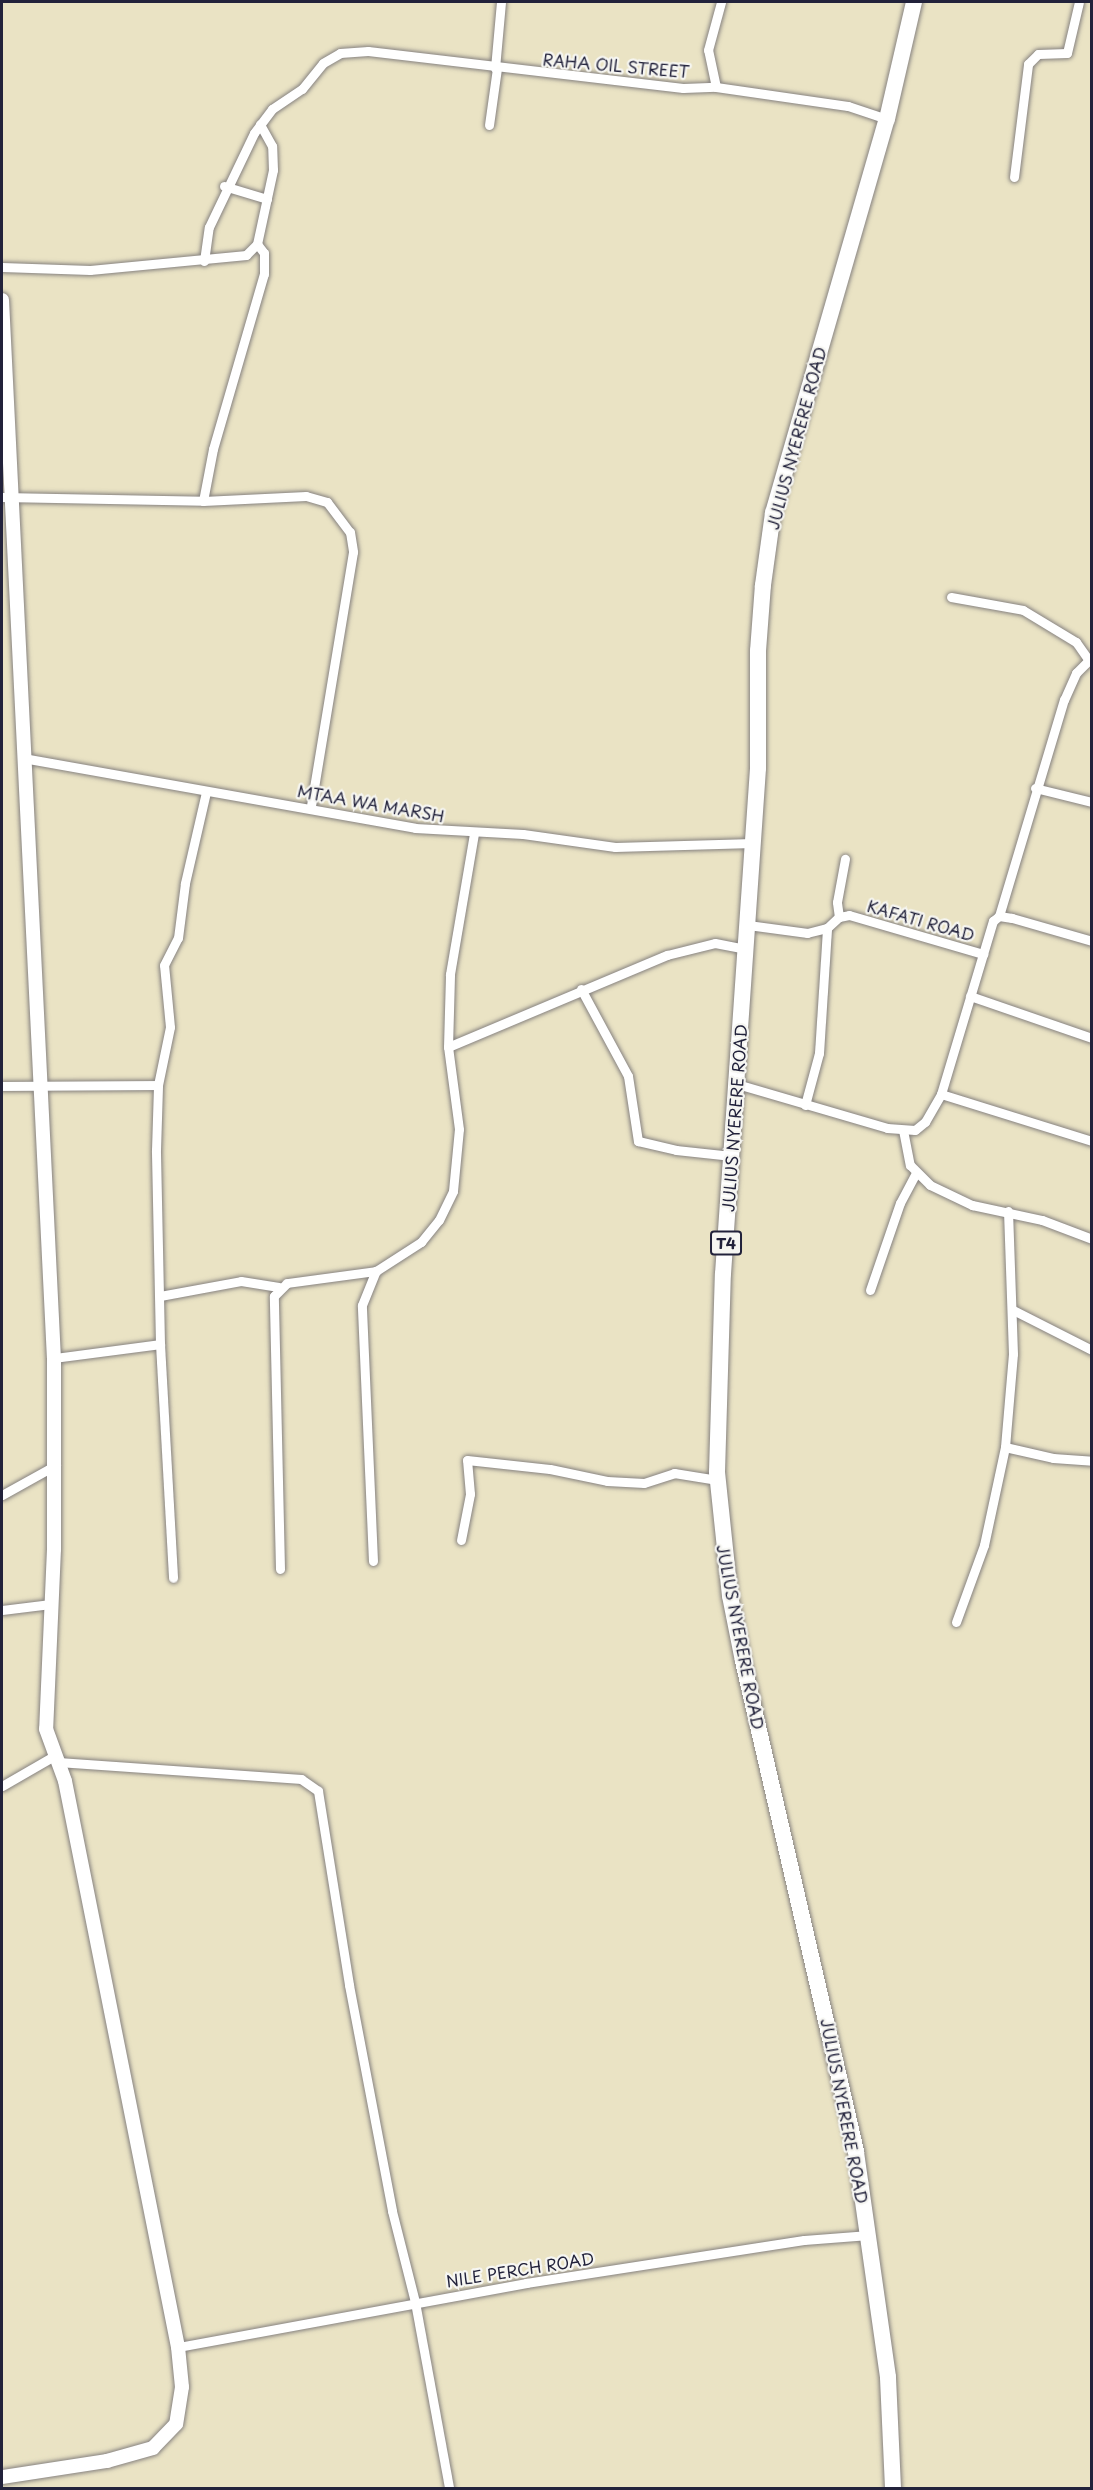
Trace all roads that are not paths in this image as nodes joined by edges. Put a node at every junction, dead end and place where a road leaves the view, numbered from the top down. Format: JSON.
{"nodes":[{"id":1,"x":501,"y":2,"type":"edge"},
{"id":2,"x":721,"y":2,"type":"edge"},
{"id":3,"x":914,"y":2,"type":"edge"},
{"id":4,"x":1079,"y":2,"type":"edge"},
{"id":5,"x":496,"y":68,"type":"junction"},
{"id":6,"x":716,"y":87,"type":"junction"},
{"id":7,"x":887,"y":119,"type":"junction"},
{"id":8,"x":260,"y":124,"type":"junction"},
{"id":9,"x":489,"y":125,"type":"dead end"},
{"id":10,"x":1014,"y":177,"type":"dead end"},
{"id":11,"x":226,"y":187,"type":"junction"},
{"id":12,"x":267,"y":199,"type":"junction"},
{"id":13,"x":257,"y":244,"type":"junction"},
{"id":14,"x":204,"y":261,"type":"junction"},
{"id":15,"x":2,"y":267,"type":"edge"},
{"id":16,"x":2,"y":300,"type":"edge"},
{"id":17,"x":2,"y":315,"type":"edge"},
{"id":18,"x":5,"y":496,"type":"edge"},
{"id":19,"x":202,"y":501,"type":"junction"},
{"id":20,"x":951,"y":597,"type":"dead end"},
{"id":21,"x":1090,"y":658,"type":"edge"},
{"id":22,"x":23,"y":758,"type":"junction"},
{"id":23,"x":1035,"y":788,"type":"junction"},
{"id":24,"x":206,"y":792,"type":"junction"},
{"id":25,"x":1092,"y":802,"type":"edge"},
{"id":26,"x":311,"y":807,"type":"junction"},
{"id":27,"x":474,"y":834,"type":"junction"},
{"id":28,"x":753,"y":843,"type":"junction"},
{"id":29,"x":845,"y":859,"type":"dead end"},
{"id":30,"x":999,"y":916,"type":"junction"},
{"id":31,"x":839,"y":917,"type":"junction"},
{"id":32,"x":748,"y":925,"type":"junction"},
{"id":33,"x":827,"y":928,"type":"junction"},
{"id":34,"x":1092,"y":940,"type":"edge"},
{"id":35,"x":746,"y":949,"type":"junction"},
{"id":36,"x":983,"y":954,"type":"junction"},
{"id":37,"x":581,"y":989,"type":"junction"},
{"id":38,"x":970,"y":996,"type":"junction"},
{"id":39,"x":1092,"y":1038,"type":"edge"},
{"id":40,"x":448,"y":1047,"type":"junction"},
{"id":41,"x":737,"y":1084,"type":"junction"},
{"id":42,"x":158,"y":1085,"type":"junction"},
{"id":43,"x":2,"y":1086,"type":"edge"},
{"id":44,"x":39,"y":1087,"type":"junction"},
{"id":45,"x":940,"y":1094,"type":"junction"},
{"id":46,"x":805,"y":1105,"type":"junction"},
{"id":47,"x":903,"y":1130,"type":"junction"},
{"id":48,"x":1092,"y":1141,"type":"edge"},
{"id":49,"x":732,"y":1156,"type":"junction"},
{"id":50,"x":916,"y":1173,"type":"junction"},
{"id":51,"x":1008,"y":1211,"type":"junction"},
{"id":52,"x":1092,"y":1239,"type":"edge"},
{"id":53,"x":376,"y":1271,"type":"junction"},
{"id":54,"x":279,"y":1287,"type":"junction"},
{"id":55,"x":870,"y":1290,"type":"dead end"},
{"id":56,"x":160,"y":1296,"type":"junction"},
{"id":57,"x":1013,"y":1310,"type":"junction"},
{"id":58,"x":160,"y":1344,"type":"junction"},
{"id":59,"x":1092,"y":1350,"type":"edge"},
{"id":60,"x":54,"y":1358,"type":"junction"},
{"id":61,"x":1005,"y":1447,"type":"junction"},
{"id":62,"x":1092,"y":1461,"type":"edge"},
{"id":63,"x":56,"y":1465,"type":"junction"},
{"id":64,"x":717,"y":1480,"type":"junction"},
{"id":65,"x":2,"y":1495,"type":"edge"},
{"id":66,"x":461,"y":1540,"type":"dead end"},
{"id":67,"x":373,"y":1561,"type":"dead end"},
{"id":68,"x":280,"y":1569,"type":"dead end"},
{"id":69,"x":173,"y":1578,"type":"dead end"},
{"id":70,"x":51,"y":1604,"type":"junction"},
{"id":71,"x":2,"y":1610,"type":"edge"},
{"id":72,"x":956,"y":1622,"type":"dead end"},
{"id":73,"x":56,"y":1759,"type":"junction"},
{"id":74,"x":2,"y":1786,"type":"edge"},
{"id":75,"x":869,"y":2235,"type":"junction"},
{"id":76,"x":415,"y":2302,"type":"junction"},
{"id":77,"x":178,"y":2347,"type":"junction"},
{"id":78,"x":2,"y":2477,"type":"edge"},
{"id":79,"x":449,"y":2488,"type":"edge"},
{"id":80,"x":893,"y":2488,"type":"edge"}],
"edges":[{"from":1,"to":5,"type":"street"},
{"from":2,"to":6,"type":"street"},
{"from":3,"to":7,"type":"highway","name":"JULIUS NYERERE ROAD","number":"T4"},
{"from":4,"to":10,"type":"street"},
{"from":5,"to":6,"type":"street","name":"RAHA OIL STREET"},
{"from":5,"to":8,"type":"street","name":"RAHA OIL STREET"},
{"from":5,"to":9,"type":"street"},
{"from":6,"to":7,"type":"street","name":"RAHA OIL STREET"},
{"from":7,"to":28,"type":"highway","name":"JULIUS NYERERE ROAD","number":"T4"},
{"from":8,"to":11,"type":"street"},
{"from":8,"to":12,"type":"street"},
{"from":11,"to":12,"type":"street"},
{"from":11,"to":14,"type":"street"},
{"from":12,"to":13,"type":"street"},
{"from":13,"to":14,"type":"street"},
{"from":13,"to":19,"type":"street"},
{"from":14,"to":15,"type":"street"},
{"from":16,"to":17,"type":"street"},
{"from":17,"to":18,"type":"street"},
{"from":18,"to":19,"type":"street"},
{"from":18,"to":22,"type":"street"},
{"from":19,"to":26,"type":"street"},
{"from":20,"to":21,"type":"street"},
{"from":21,"to":23,"type":"street"},
{"from":22,"to":24,"type":"street","name":"MTAA WA MARSH"},
{"from":22,"to":44,"type":"street"},
{"from":23,"to":25,"type":"street"},
{"from":23,"to":30,"type":"street"},
{"from":24,"to":26,"type":"street","name":"MTAA WA MARSH"},
{"from":24,"to":42,"type":"street"},
{"from":26,"to":27,"type":"street","name":"MTAA WA MARSH"},
{"from":27,"to":28,"type":"street","name":"MTAA WA MARSH"},
{"from":27,"to":40,"type":"street"},
{"from":28,"to":32,"type":"highway","name":"JULIUS NYERERE ROAD","number":"T4"},
{"from":29,"to":31,"type":"street"},
{"from":30,"to":34,"type":"street"},
{"from":30,"to":36,"type":"street"},
{"from":31,"to":33,"type":"street"},
{"from":31,"to":36,"type":"street","name":"KAFATI ROAD"},
{"from":32,"to":33,"type":"street"},
{"from":32,"to":35,"type":"highway","name":"JULIUS NYERERE ROAD","number":"T4"},
{"from":33,"to":46,"type":"street"},
{"from":35,"to":37,"type":"street"},
{"from":35,"to":41,"type":"highway","name":"JULIUS NYERERE ROAD","number":"T4"},
{"from":36,"to":38,"type":"street"},
{"from":37,"to":40,"type":"street"},
{"from":37,"to":49,"type":"street"},
{"from":38,"to":39,"type":"street"},
{"from":38,"to":45,"type":"street"},
{"from":40,"to":53,"type":"street"},
{"from":41,"to":46,"type":"street"},
{"from":41,"to":49,"type":"highway","name":"JULIUS NYERERE ROAD","number":"T4"},
{"from":42,"to":44,"type":"street"},
{"from":42,"to":56,"type":"street"},
{"from":43,"to":44,"type":"street"},
{"from":44,"to":60,"type":"street"},
{"from":45,"to":47,"type":"street"},
{"from":45,"to":48,"type":"street"},
{"from":46,"to":47,"type":"street"},
{"from":47,"to":50,"type":"street"},
{"from":49,"to":64,"type":"highway","name":"JULIUS NYERERE ROAD","number":"T4"},
{"from":50,"to":51,"type":"street"},
{"from":50,"to":55,"type":"street"},
{"from":51,"to":52,"type":"street"},
{"from":51,"to":57,"type":"street"},
{"from":53,"to":54,"type":"street"},
{"from":53,"to":67,"type":"street"},
{"from":54,"to":56,"type":"street"},
{"from":54,"to":68,"type":"street"},
{"from":56,"to":58,"type":"street"},
{"from":57,"to":59,"type":"street"},
{"from":57,"to":61,"type":"street"},
{"from":58,"to":60,"type":"street"},
{"from":58,"to":69,"type":"street"},
{"from":60,"to":63,"type":"street"},
{"from":61,"to":62,"type":"street"},
{"from":61,"to":72,"type":"street"},
{"from":63,"to":65,"type":"street"},
{"from":63,"to":70,"type":"street"},
{"from":64,"to":66,"type":"street"},
{"from":64,"to":75,"type":"highway","name":"JULIUS NYERERE ROAD","number":"T4"},
{"from":70,"to":71,"type":"street"},
{"from":70,"to":73,"type":"street"},
{"from":73,"to":74,"type":"street"},
{"from":73,"to":76,"type":"street"},
{"from":73,"to":77,"type":"street"},
{"from":75,"to":76,"type":"street","name":"NILE PERCH ROAD"},
{"from":75,"to":80,"type":"highway","name":"JULIUS NYERERE ROAD","number":"T4"},
{"from":76,"to":77,"type":"street","name":"NILE PERCH ROAD"},
{"from":76,"to":79,"type":"street"},
{"from":77,"to":78,"type":"street"}]}
